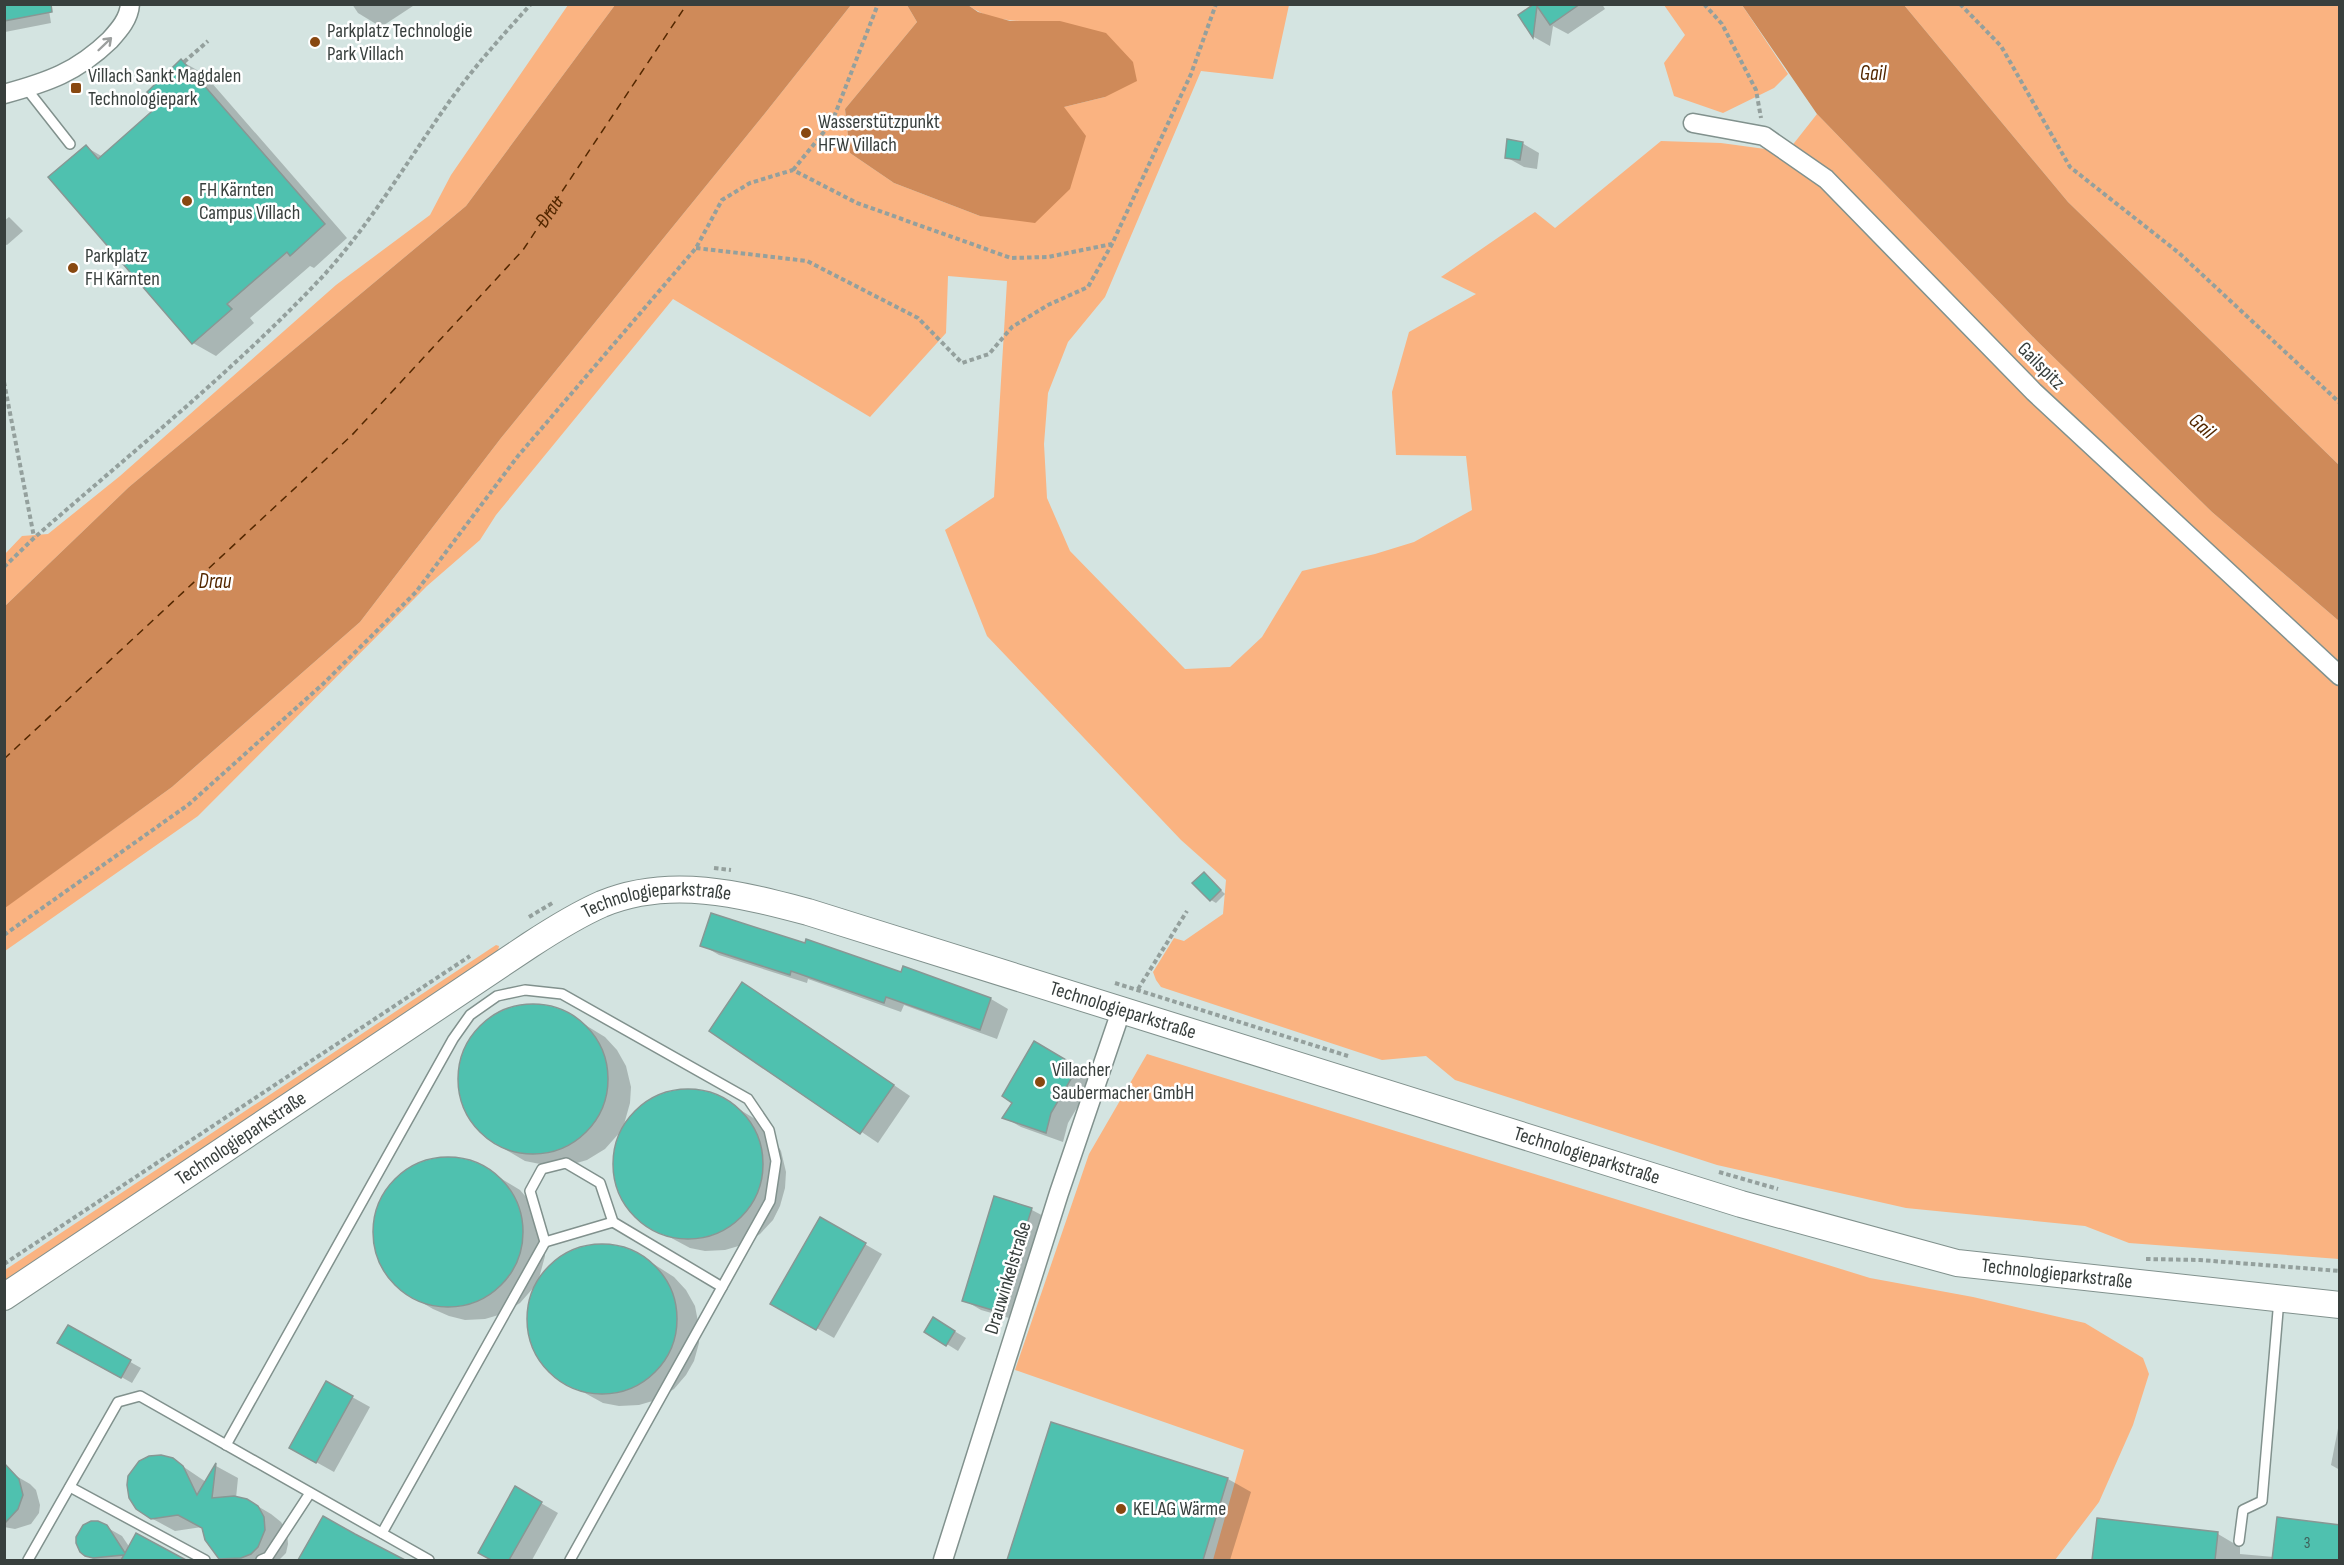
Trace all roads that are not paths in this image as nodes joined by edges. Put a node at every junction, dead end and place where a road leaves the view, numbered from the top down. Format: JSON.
{"nodes":[{"id":1,"x":130,"y":4,"type":"edge"},
{"id":2,"x":26,"y":88,"type":"junction"},
{"id":3,"x":4,"y":94,"type":"edge"},
{"id":4,"x":1693,"y":123,"type":"dead end"},
{"id":5,"x":70,"y":144,"type":"dead end"},
{"id":6,"x":2340,"y":676,"type":"edge"},
{"id":7,"x":1121,"y":1011,"type":"junction"},
{"id":8,"x":613,"y":1222,"type":"junction"},
{"id":9,"x":545,"y":1242,"type":"junction"},
{"id":10,"x":722,"y":1287,"type":"junction"},
{"id":11,"x":4,"y":1297,"type":"edge"},
{"id":12,"x":2279,"y":1299,"type":"junction"},
{"id":13,"x":2340,"y":1305,"type":"edge"},
{"id":14,"x":226,"y":1445,"type":"junction"},
{"id":15,"x":70,"y":1487,"type":"junction"},
{"id":16,"x":310,"y":1493,"type":"junction"},
{"id":17,"x":382,"y":1533,"type":"junction"},
{"id":18,"x":2239,"y":1541,"type":"dead end"},
{"id":19,"x":28,"y":1560,"type":"edge"},
{"id":20,"x":205,"y":1560,"type":"edge"},
{"id":21,"x":261,"y":1560,"type":"edge"},
{"id":22,"x":429,"y":1560,"type":"edge"},
{"id":23,"x":570,"y":1560,"type":"edge"},
{"id":24,"x":943,"y":1560,"type":"edge"}],
"edges":[{"from":2,"to":1,"type":"street","one_way":true},
{"from":2,"to":3,"type":"street"},
{"from":2,"to":5,"type":"lane"},
{"from":4,"to":6,"type":"street","name":"Gailspitz"},
{"from":7,"to":11,"type":"street","name":"Technologieparkstraße"},
{"from":7,"to":12,"type":"street","name":"Technologieparkstraße"},
{"from":7,"to":24,"type":"street","name":"Drauwinkelstraße"},
{"from":8,"to":9,"type":"lane"},
{"from":8,"to":9,"type":"lane"},
{"from":8,"to":10,"type":"lane"},
{"from":9,"to":17,"type":"lane"},
{"from":10,"to":14,"type":"lane"},
{"from":10,"to":23,"type":"lane"},
{"from":12,"to":13,"type":"street","name":"Technologieparkstraße"},
{"from":12,"to":18,"type":"lane"},
{"from":14,"to":15,"type":"lane"},
{"from":14,"to":16,"type":"lane"},
{"from":15,"to":19,"type":"lane"},
{"from":15,"to":20,"type":"lane"},
{"from":16,"to":17,"type":"lane"},
{"from":16,"to":21,"type":"lane"},
{"from":17,"to":22,"type":"lane"}]}
